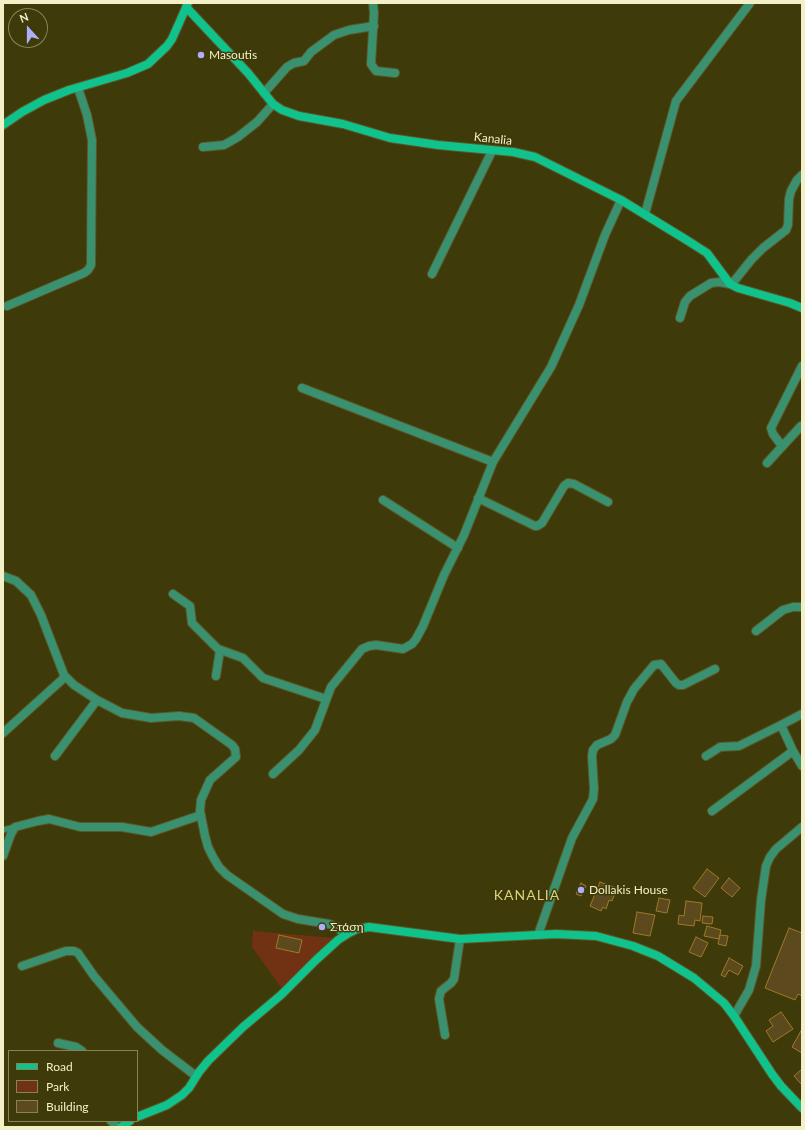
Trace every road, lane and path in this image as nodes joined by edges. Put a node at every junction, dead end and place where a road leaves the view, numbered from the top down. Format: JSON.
{"nodes":[{"id":1,"x":373,"y":3,"type":"edge"},
{"id":2,"x":750,"y":3,"type":"edge"},
{"id":3,"x":187,"y":5,"type":"edge"},
{"id":4,"x":374,"y":26,"type":"junction"},
{"id":5,"x":395,"y":74,"type":"dead end"},
{"id":6,"x":78,"y":88,"type":"junction"},
{"id":7,"x":264,"y":93,"type":"junction"},
{"id":8,"x":273,"y":104,"type":"junction"},
{"id":9,"x":3,"y":125,"type":"edge"},
{"id":10,"x":203,"y":147,"type":"dead end"},
{"id":11,"x":492,"y":151,"type":"junction"},
{"id":12,"x":802,"y":175,"type":"edge"},
{"id":13,"x":621,"y":200,"type":"junction"},
{"id":14,"x":645,"y":214,"type":"junction"},
{"id":15,"x":432,"y":274,"type":"dead end"},
{"id":16,"x":730,"y":284,"type":"junction"},
{"id":17,"x":7,"y":306,"type":"dead end"},
{"id":18,"x":802,"y":308,"type":"edge"},
{"id":19,"x":680,"y":318,"type":"dead end"},
{"id":20,"x":802,"y":366,"type":"edge"},
{"id":21,"x":302,"y":388,"type":"dead end"},
{"id":22,"x":801,"y":426,"type":"dead end"},
{"id":23,"x":782,"y":446,"type":"junction"},
{"id":24,"x":493,"y":462,"type":"junction"},
{"id":25,"x":767,"y":463,"type":"dead end"},
{"id":26,"x":478,"y":498,"type":"junction"},
{"id":27,"x":383,"y":500,"type":"dead end"},
{"id":28,"x":608,"y":502,"type":"dead end"},
{"id":29,"x":458,"y":548,"type":"junction"},
{"id":30,"x":3,"y":576,"type":"edge"},
{"id":31,"x":172,"y":594,"type":"dead end"},
{"id":32,"x":802,"y":607,"type":"edge"},
{"id":33,"x":756,"y":631,"type":"dead end"},
{"id":34,"x":220,"y":650,"type":"junction"},
{"id":35,"x":715,"y":669,"type":"dead end"},
{"id":36,"x":216,"y":676,"type":"dead end"},
{"id":37,"x":65,"y":677,"type":"junction"},
{"id":38,"x":326,"y":699,"type":"junction"},
{"id":39,"x":97,"y":700,"type":"junction"},
{"id":40,"x":802,"y":714,"type":"edge"},
{"id":41,"x":781,"y":725,"type":"junction"},
{"id":42,"x":3,"y":733,"type":"edge"},
{"id":43,"x":793,"y":751,"type":"junction"},
{"id":44,"x":55,"y":756,"type":"dead end"},
{"id":45,"x":706,"y":756,"type":"dead end"},
{"id":46,"x":802,"y":766,"type":"edge"},
{"id":47,"x":272,"y":774,"type":"dead end"},
{"id":48,"x":712,"y":812,"type":"dead end"},
{"id":49,"x":201,"y":815,"type":"junction"},
{"id":50,"x":15,"y":827,"type":"junction"},
{"id":51,"x":802,"y":827,"type":"edge"},
{"id":52,"x":3,"y":830,"type":"edge"},
{"id":53,"x":3,"y":856,"type":"edge"},
{"id":54,"x":345,"y":935,"type":"junction"},
{"id":55,"x":538,"y":935,"type":"junction"},
{"id":56,"x":460,"y":939,"type":"junction"},
{"id":57,"x":22,"y":966,"type":"dead end"},
{"id":58,"x":734,"y":1016,"type":"junction"},
{"id":59,"x":446,"y":1035,"type":"dead end"},
{"id":60,"x":58,"y":1043,"type":"dead end"},
{"id":61,"x":80,"y":1050,"type":"edge"},
{"id":62,"x":196,"y":1076,"type":"junction"},
{"id":63,"x":802,"y":1108,"type":"edge"},
{"id":64,"x":138,"y":1117,"type":"edge"}],
"edges":[{"from":1,"to":4,"type":"street"},
{"from":2,"to":14,"type":"street"},
{"from":3,"to":6,"type":"main road"},
{"from":3,"to":7,"type":"main road","name":"Kanalia"},
{"from":4,"to":5,"type":"street"},
{"from":4,"to":7,"type":"street"},
{"from":6,"to":9,"type":"main road"},
{"from":6,"to":17,"type":"street"},
{"from":7,"to":8,"type":"main road","name":"Kanalia"},
{"from":8,"to":10,"type":"street"},
{"from":8,"to":11,"type":"main road","name":"Kanalia"},
{"from":11,"to":13,"type":"main road","name":"Kanalia"},
{"from":11,"to":15,"type":"street"},
{"from":12,"to":16,"type":"street"},
{"from":13,"to":14,"type":"main road","name":"Kanalia"},
{"from":13,"to":24,"type":"street"},
{"from":14,"to":16,"type":"main road","name":"Kanalia"},
{"from":16,"to":18,"type":"main road","name":"Kanalia"},
{"from":16,"to":19,"type":"street"},
{"from":20,"to":23,"type":"street"},
{"from":21,"to":24,"type":"street"},
{"from":22,"to":23,"type":"street"},
{"from":23,"to":25,"type":"street"},
{"from":24,"to":26,"type":"street"},
{"from":26,"to":28,"type":"street"},
{"from":26,"to":29,"type":"street"},
{"from":27,"to":29,"type":"street"},
{"from":29,"to":38,"type":"street"},
{"from":30,"to":37,"type":"street"},
{"from":31,"to":34,"type":"street"},
{"from":32,"to":33,"type":"street"},
{"from":34,"to":36,"type":"street"},
{"from":34,"to":38,"type":"street"},
{"from":35,"to":55,"type":"street"},
{"from":37,"to":39,"type":"street"},
{"from":37,"to":42,"type":"street"},
{"from":38,"to":47,"type":"street"},
{"from":39,"to":44,"type":"street"},
{"from":39,"to":49,"type":"street"},
{"from":40,"to":41,"type":"street"},
{"from":41,"to":43,"type":"street"},
{"from":41,"to":45,"type":"street"},
{"from":43,"to":46,"type":"street"},
{"from":43,"to":48,"type":"street"},
{"from":49,"to":50,"type":"street"},
{"from":49,"to":54,"type":"street"},
{"from":50,"to":52,"type":"lane"},
{"from":50,"to":53,"type":"street"},
{"from":51,"to":58,"type":"street"},
{"from":54,"to":56,"type":"main road"},
{"from":54,"to":62,"type":"main road"},
{"from":55,"to":56,"type":"main road"},
{"from":55,"to":58,"type":"main road"},
{"from":56,"to":59,"type":"street"},
{"from":57,"to":62,"type":"street"},
{"from":58,"to":63,"type":"main road"},
{"from":60,"to":61,"type":"street"},
{"from":62,"to":64,"type":"main road"}]}
